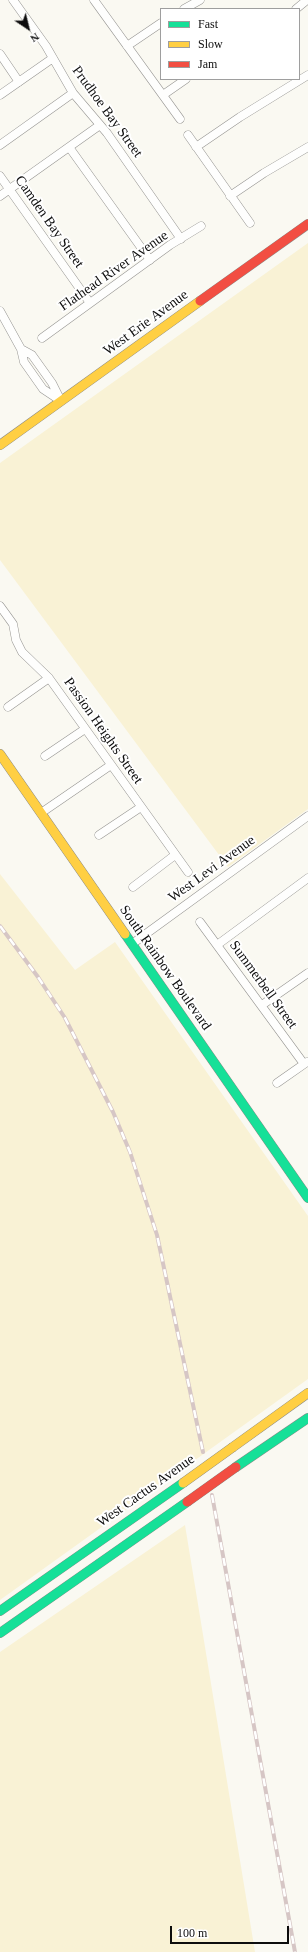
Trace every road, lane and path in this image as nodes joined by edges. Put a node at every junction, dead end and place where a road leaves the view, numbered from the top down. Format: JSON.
{"nodes":[{"id":1,"x":13,"y":0,"type":"edge"},
{"id":2,"x":94,"y":0,"type":"edge"},
{"id":3,"x":200,"y":0,"type":"edge"},
{"id":4,"x":307,"y":0,"type":"edge"},
{"id":5,"x":186,"y":8,"type":"edge"},
{"id":6,"x":297,"y":8,"type":"edge"},
{"id":7,"x":160,"y":24,"type":"edge"},
{"id":8,"x":128,"y":46,"type":"junction"},
{"id":9,"x":0,"y":54,"type":"edge"},
{"id":10,"x":53,"y":58,"type":"junction"},
{"id":11,"x":185,"y":80,"type":"edge"},
{"id":12,"x":300,"y":80,"type":"edge"},
{"id":13,"x":19,"y":82,"type":"junction"},
{"id":14,"x":73,"y":93,"type":"junction"},
{"id":15,"x":0,"y":95,"type":"edge"},
{"id":16,"x":163,"y":95,"type":"junction"},
{"id":17,"x":180,"y":119,"type":"dead end"},
{"id":18,"x":100,"y":125,"type":"junction"},
{"id":19,"x":188,"y":135,"type":"dead end"},
{"id":20,"x":0,"y":145,"type":"edge"},
{"id":21,"x":196,"y":146,"type":"junction"},
{"id":22,"x":69,"y":147,"type":"junction"},
{"id":23,"x":308,"y":147,"type":"edge"},
{"id":24,"x":0,"y":176,"type":"edge"},
{"id":25,"x":9,"y":189,"type":"junction"},
{"id":26,"x":0,"y":196,"type":"edge"},
{"id":27,"x":230,"y":196,"type":"junction"},
{"id":28,"x":250,"y":223,"type":"dead end"},
{"id":29,"x":308,"y":224,"type":"edge"},
{"id":30,"x":201,"y":226,"type":"dead end"},
{"id":31,"x":181,"y":239,"type":"junction"},
{"id":32,"x":150,"y":260,"type":"junction"},
{"id":33,"x":90,"y":303,"type":"junction"},
{"id":34,"x":0,"y":310,"type":"edge"},
{"id":35,"x":42,"y":338,"type":"dead end"},
{"id":36,"x":61,"y":401,"type":"junction"},
{"id":37,"x":0,"y":445,"type":"edge"},
{"id":38,"x":0,"y":606,"type":"edge"},
{"id":39,"x":49,"y":678,"type":"junction"},
{"id":40,"x":8,"y":707,"type":"dead end"},
{"id":41,"x":85,"y":729,"type":"junction"},
{"id":42,"x":0,"y":754,"type":"edge"},
{"id":43,"x":45,"y":756,"type":"dead end"},
{"id":44,"x":111,"y":765,"type":"junction"},
{"id":45,"x":141,"y":807,"type":"junction"},
{"id":46,"x":41,"y":814,"type":"junction"},
{"id":47,"x":308,"y":816,"type":"edge"},
{"id":48,"x":99,"y":835,"type":"dead end"},
{"id":49,"x":175,"y":855,"type":"junction"},
{"id":50,"x":188,"y":872,"type":"dead end"},
{"id":51,"x":308,"y":878,"type":"edge"},
{"id":52,"x":133,"y":887,"type":"dead end"},
{"id":53,"x":200,"y":922,"type":"dead end"},
{"id":54,"x":132,"y":944,"type":"junction"},
{"id":55,"x":217,"y":945,"type":"junction"},
{"id":56,"x":308,"y":973,"type":"edge"},
{"id":57,"x":262,"y":1005,"type":"junction"},
{"id":58,"x":306,"y":1063,"type":"edge"},
{"id":59,"x":277,"y":1083,"type":"dead end"},
{"id":60,"x":308,"y":1198,"type":"edge"},
{"id":61,"x":308,"y":1393,"type":"edge"},
{"id":62,"x":308,"y":1418,"type":"edge"},
{"id":63,"x":0,"y":1611,"type":"edge"},
{"id":64,"x":0,"y":1632,"type":"edge"}],
"edges":[{"from":1,"to":10,"type":"street","name":"Prudhoe Bay Street"},
{"from":2,"to":8,"type":"street"},
{"from":3,"to":5,"type":"street"},
{"from":4,"to":6,"type":"street"},
{"from":7,"to":8,"type":"street"},
{"from":8,"to":16,"type":"street"},
{"from":9,"to":13,"type":"street"},
{"from":10,"to":13,"type":"street"},
{"from":10,"to":14,"type":"street","name":"Prudhoe Bay Street"},
{"from":11,"to":16,"type":"street"},
{"from":12,"to":21,"type":"street"},
{"from":13,"to":15,"type":"street"},
{"from":14,"to":18,"type":"street","name":"Prudhoe Bay Street"},
{"from":14,"to":20,"type":"street"},
{"from":16,"to":17,"type":"street"},
{"from":18,"to":22,"type":"street"},
{"from":18,"to":31,"type":"street","name":"Prudhoe Bay Street"},
{"from":19,"to":21,"type":"street"},
{"from":21,"to":27,"type":"street"},
{"from":22,"to":25,"type":"street"},
{"from":22,"to":32,"type":"street"},
{"from":23,"to":27,"type":"street"},
{"from":24,"to":25,"type":"street","name":"Camden Bay Street"},
{"from":25,"to":26,"type":"street"},
{"from":25,"to":33,"type":"street","name":"Camden Bay Street"},
{"from":27,"to":28,"type":"street"},
{"from":29,"to":36,"type":"street","name":"West Erie Avenue"},
{"from":30,"to":31,"type":"street","name":"Flathead River Avenue"},
{"from":31,"to":32,"type":"street","name":"Flathead River Avenue"},
{"from":32,"to":33,"type":"street","name":"Flathead River Avenue"},
{"from":33,"to":35,"type":"street","name":"Flathead River Avenue"},
{"from":34,"to":36,"type":"street"},
{"from":36,"to":37,"type":"street","name":"West Erie Avenue"},
{"from":38,"to":39,"type":"street","name":"Passion Heights Street"},
{"from":39,"to":40,"type":"street"},
{"from":39,"to":41,"type":"street","name":"Passion Heights Street"},
{"from":41,"to":43,"type":"street"},
{"from":41,"to":44,"type":"street","name":"Passion Heights Street"},
{"from":42,"to":46,"type":"street","name":"South Rainbow Boulevard"},
{"from":44,"to":45,"type":"street","name":"Passion Heights Street"},
{"from":44,"to":46,"type":"street"},
{"from":45,"to":48,"type":"street"},
{"from":45,"to":49,"type":"street","name":"Passion Heights Street"},
{"from":46,"to":54,"type":"street","name":"South Rainbow Boulevard"},
{"from":47,"to":54,"type":"street","name":"West Levi Avenue"},
{"from":49,"to":50,"type":"street","name":"Passion Heights Street"},
{"from":49,"to":52,"type":"street"},
{"from":51,"to":55,"type":"street"},
{"from":53,"to":55,"type":"street","name":"Summerbell Street"},
{"from":54,"to":60,"type":"street","name":"South Rainbow Boulevard"},
{"from":55,"to":57,"type":"street","name":"Summerbell Street"},
{"from":56,"to":57,"type":"street"},
{"from":57,"to":58,"type":"street","name":"Summerbell Street"},
{"from":58,"to":59,"type":"street"},
{"from":61,"to":63,"type":"street","name":"West Cactus Avenue","bridge":true},
{"from":62,"to":64,"type":"street","bridge":true}]}
